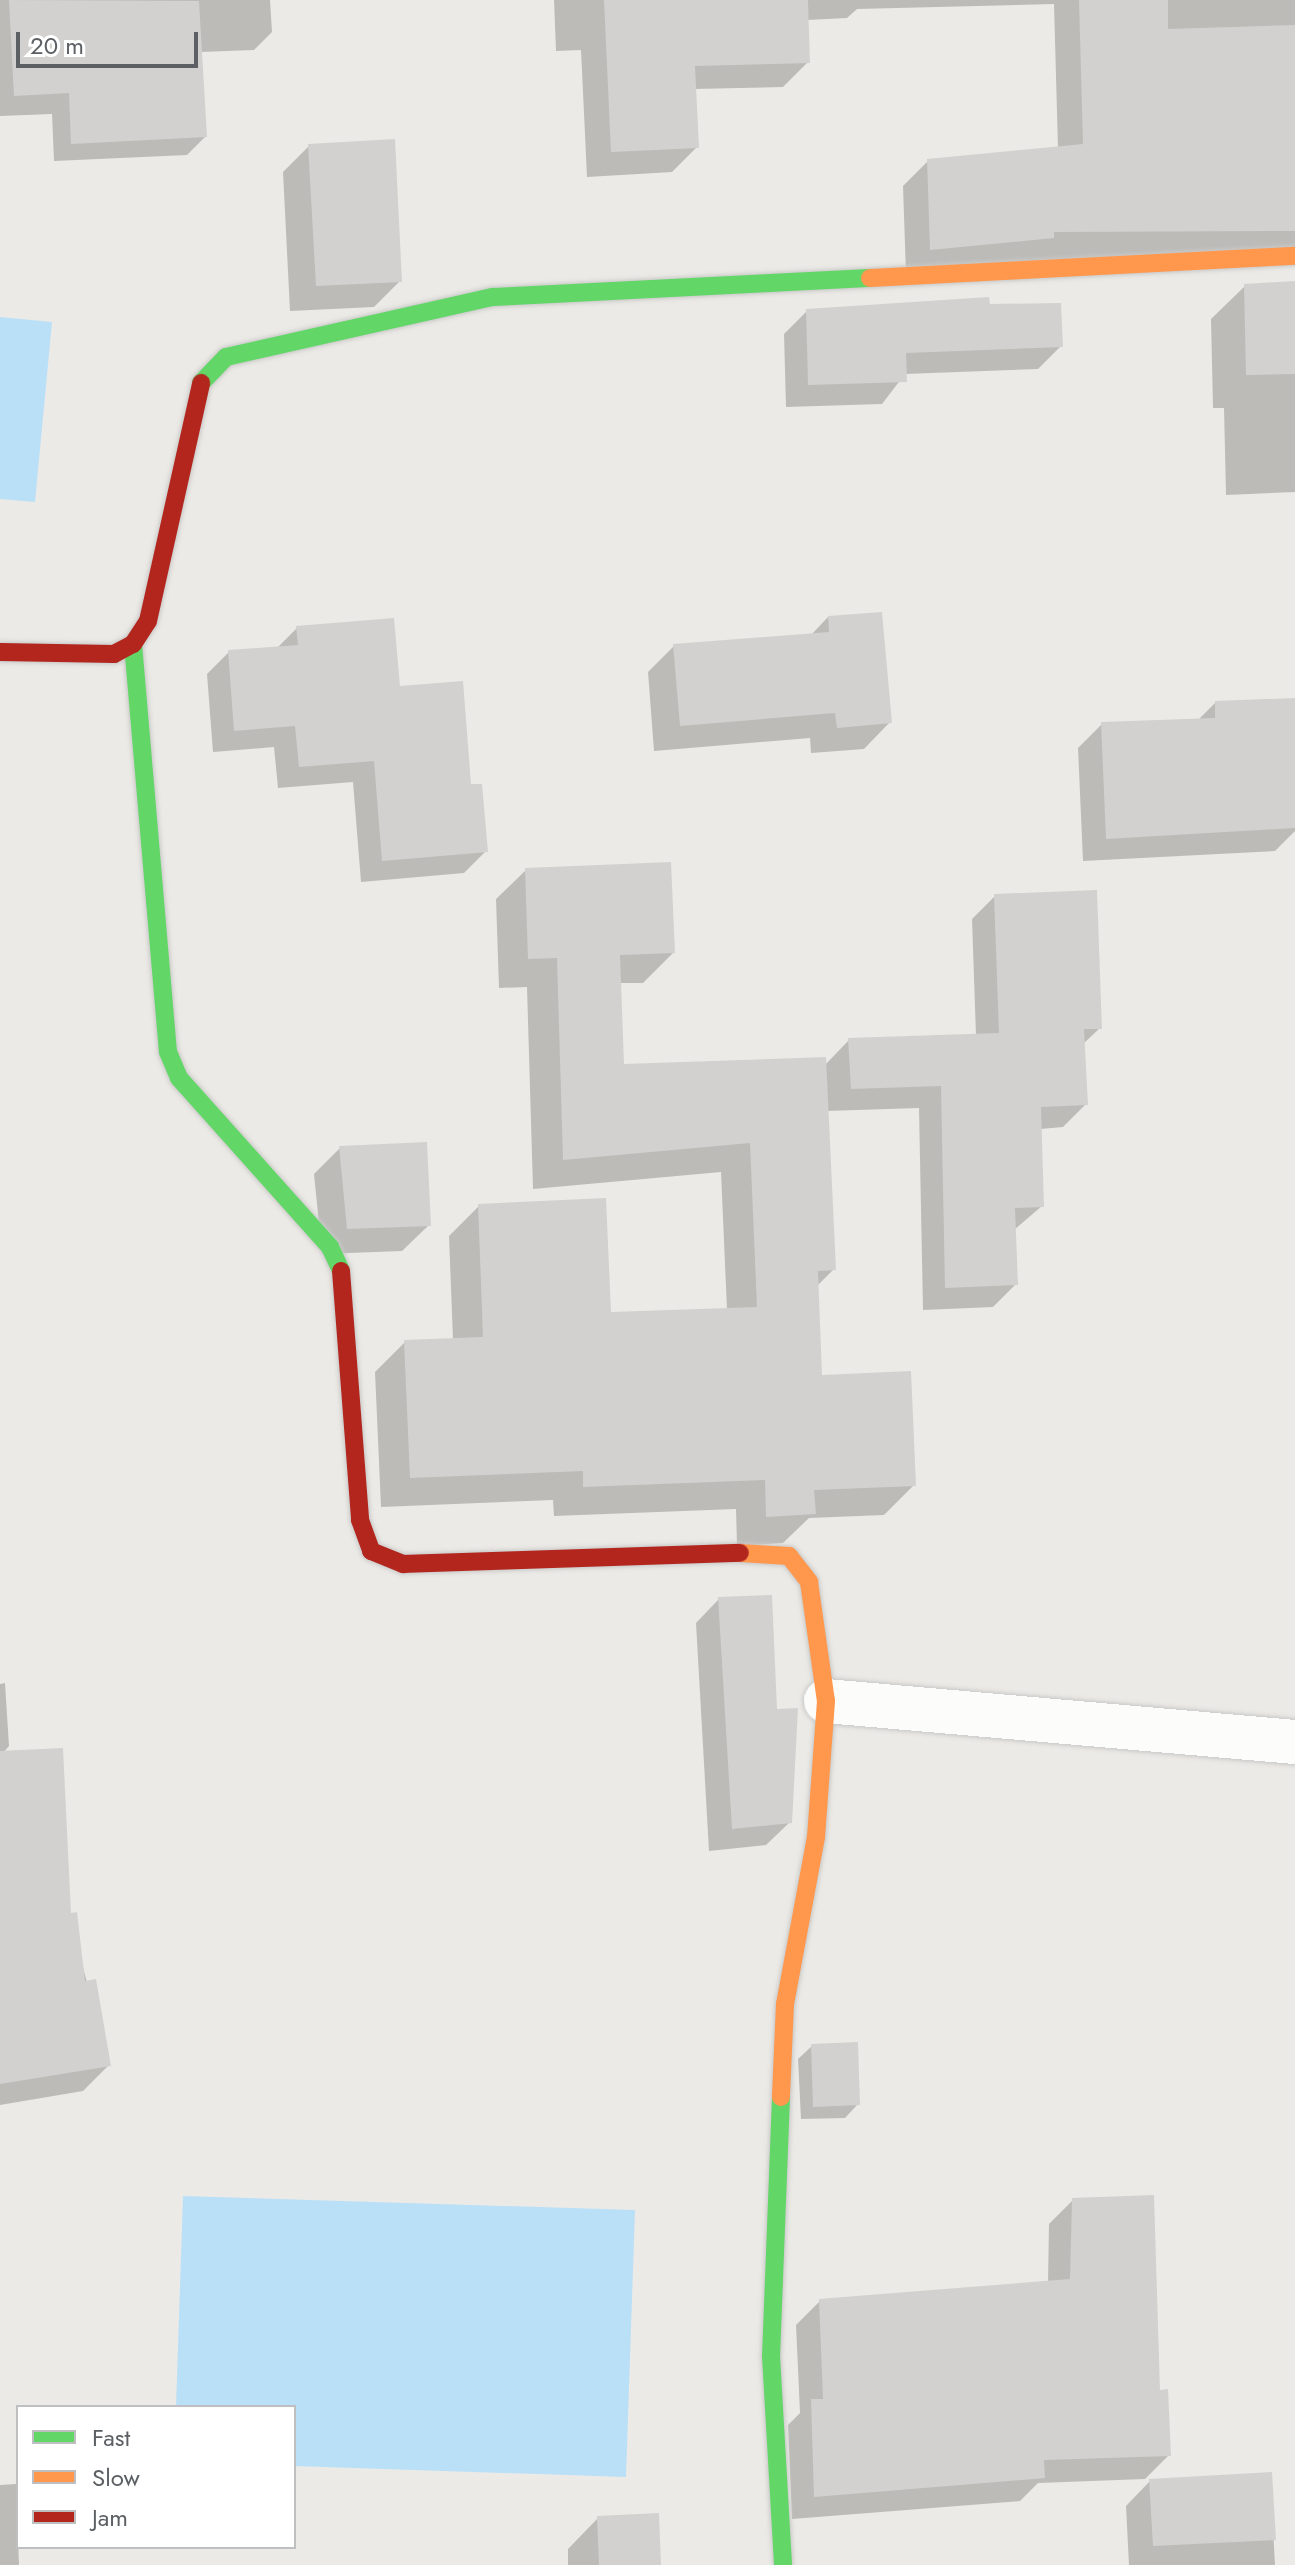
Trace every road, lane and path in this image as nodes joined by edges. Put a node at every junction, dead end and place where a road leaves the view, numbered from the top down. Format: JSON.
{"nodes":[{"id":1,"x":1295,"y":256,"type":"edge"},
{"id":2,"x":133,"y":644,"type":"junction"},
{"id":3,"x":0,"y":652,"type":"edge"},
{"id":4,"x":826,"y":1701,"type":"junction"},
{"id":5,"x":1295,"y":1742,"type":"edge"},
{"id":6,"x":783,"y":2565,"type":"edge"}],
"edges":[{"from":1,"to":2,"type":"street"},
{"from":2,"to":3,"type":"street"},
{"from":2,"to":4,"type":"street"},
{"from":4,"to":5,"type":"street"},
{"from":4,"to":6,"type":"street"}]}
